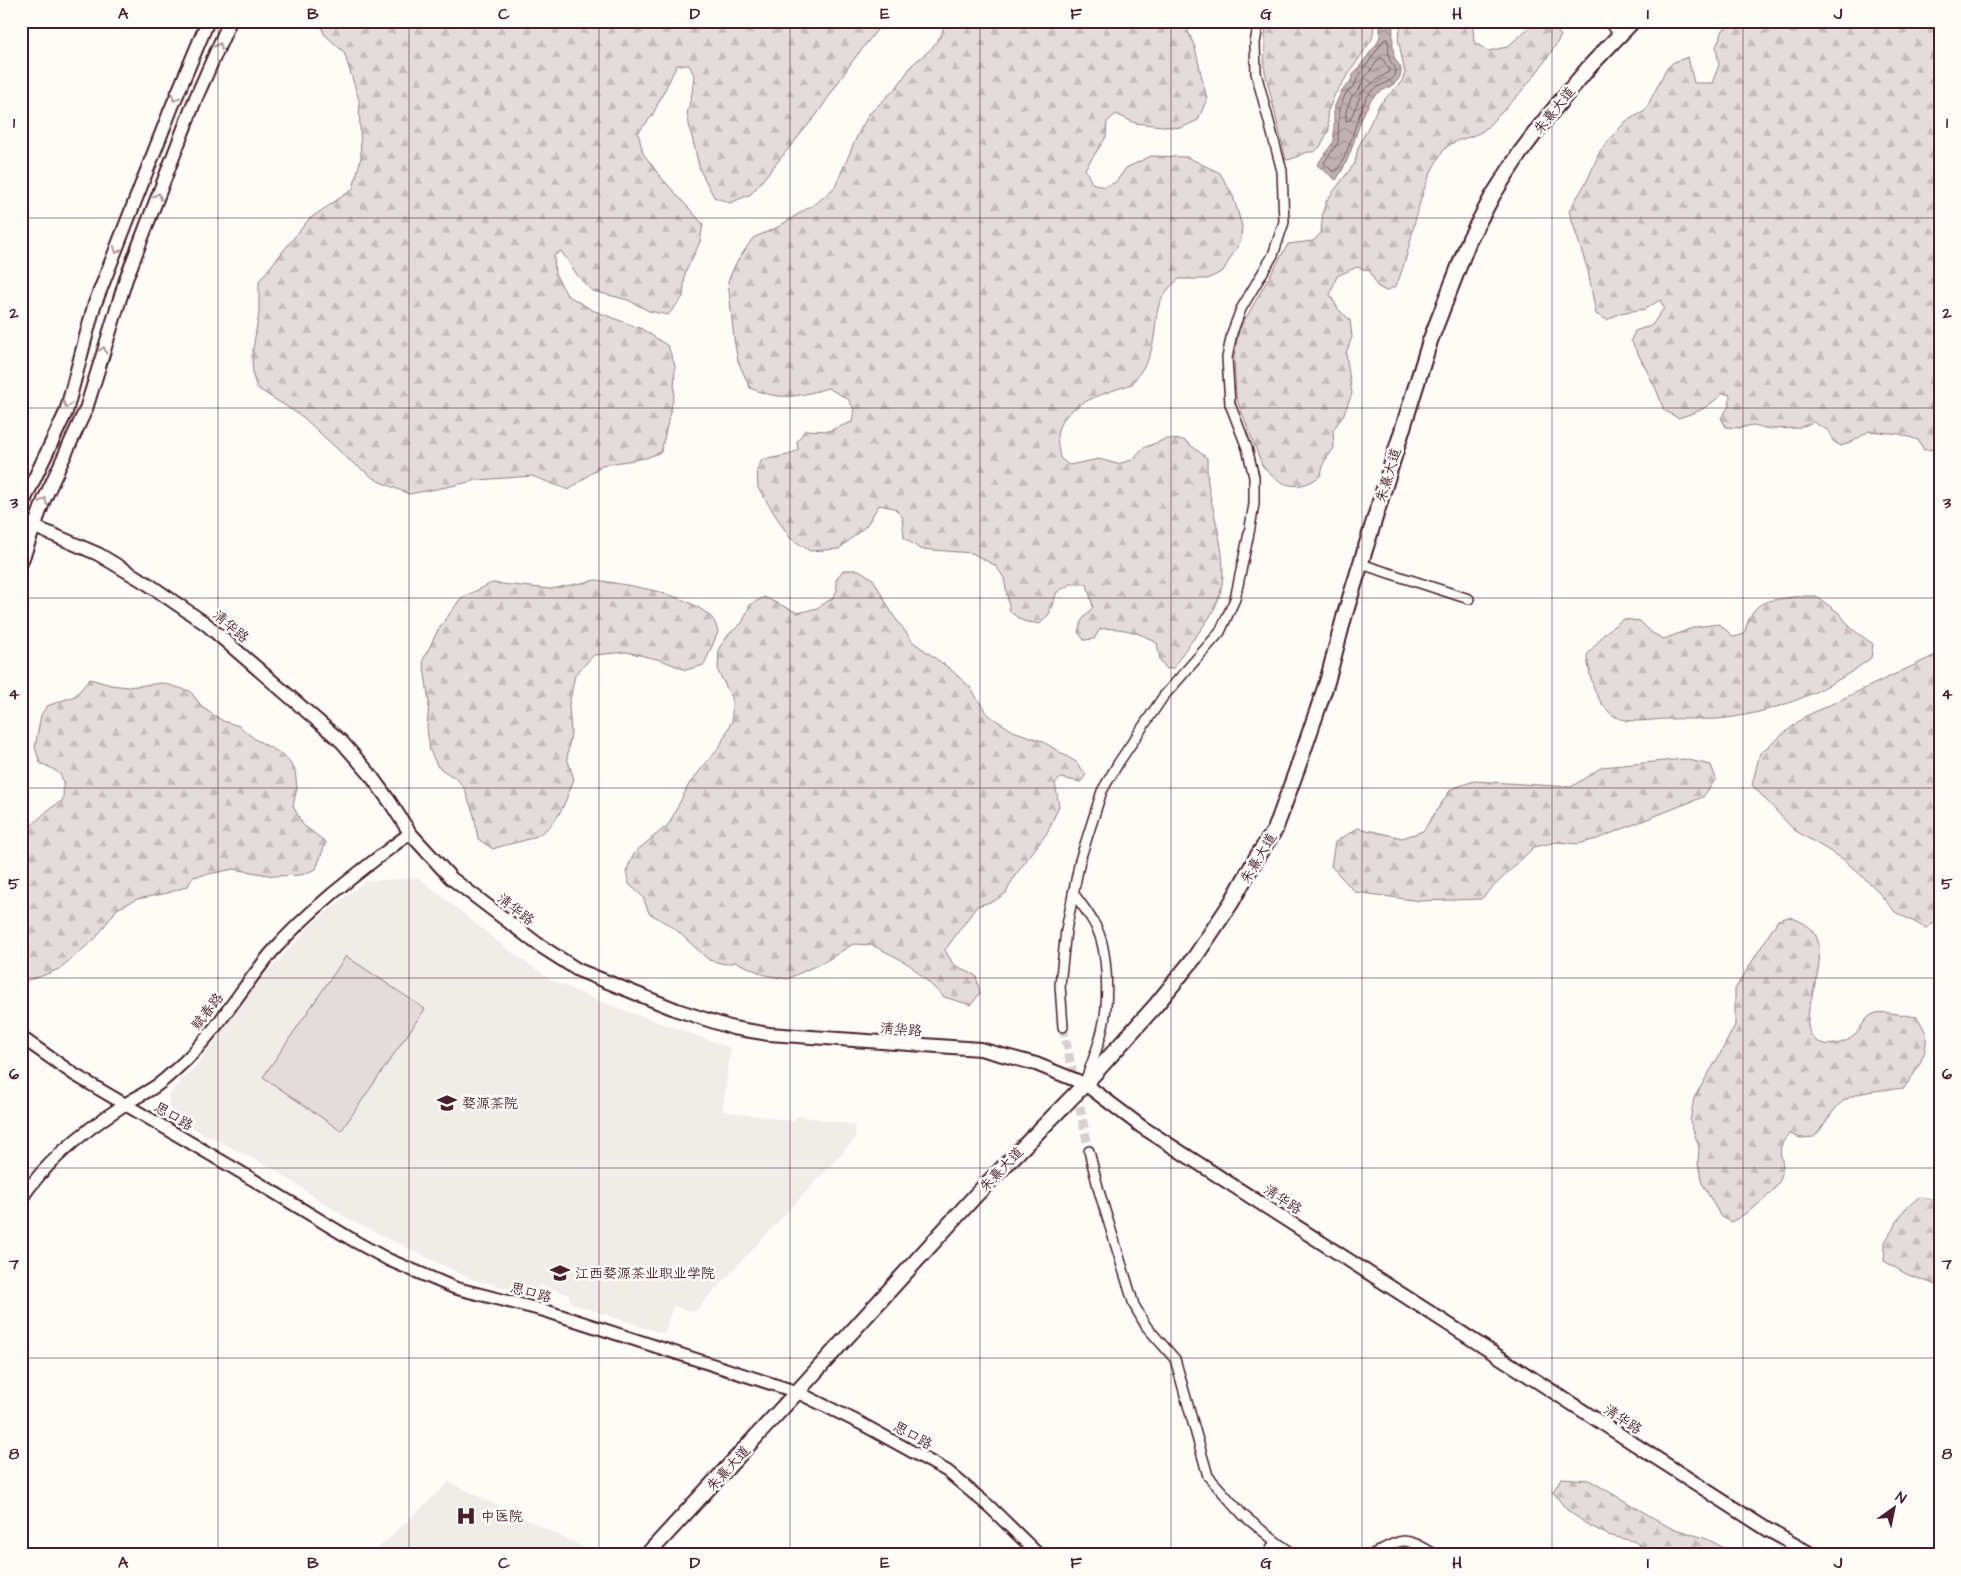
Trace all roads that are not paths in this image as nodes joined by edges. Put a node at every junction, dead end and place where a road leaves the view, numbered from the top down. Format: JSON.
{"nodes":[{"id":1,"x":208,"y":21,"type":"edge"},
{"id":2,"x":230,"y":21,"type":"edge"},
{"id":3,"x":1258,"y":21,"type":"edge"},
{"id":4,"x":1609,"y":21,"type":"edge"},
{"id":5,"x":1633,"y":21,"type":"edge"},
{"id":6,"x":1619,"y":35,"type":"junction"},
{"id":7,"x":21,"y":507,"type":"edge"},
{"id":8,"x":27,"y":524,"type":"edge"},
{"id":9,"x":21,"y":563,"type":"edge"},
{"id":10,"x":1361,"y":564,"type":"junction"},
{"id":11,"x":1469,"y":599,"type":"dead end"},
{"id":12,"x":410,"y":834,"type":"junction"},
{"id":13,"x":1073,"y":894,"type":"junction"},
{"id":14,"x":1063,"y":1027,"type":"tunnel mouth"},
{"id":15,"x":21,"y":1037,"type":"edge"},
{"id":16,"x":1085,"y":1084,"type":"junction"},
{"id":17,"x":124,"y":1104,"type":"junction"},
{"id":18,"x":1089,"y":1151,"type":"tunnel mouth"},
{"id":19,"x":21,"y":1199,"type":"edge"},
{"id":20,"x":797,"y":1392,"type":"junction"},
{"id":21,"x":1275,"y":1541,"type":"junction"},
{"id":22,"x":647,"y":1555,"type":"edge"},
{"id":23,"x":1039,"y":1555,"type":"edge"},
{"id":24,"x":1268,"y":1555,"type":"edge"},
{"id":25,"x":1295,"y":1555,"type":"edge"},
{"id":26,"x":1371,"y":1555,"type":"edge"},
{"id":27,"x":1436,"y":1555,"type":"edge"},
{"id":28,"x":1813,"y":1555,"type":"edge"}],
"edges":[{"from":1,"to":7,"type":"main road","one_way":true},
{"from":8,"to":2,"type":"main road","one_way":true},
{"from":3,"to":13,"type":"street"},
{"from":4,"to":6,"type":"street"},
{"from":5,"to":6,"type":"main road","name":"朱熹大道"},
{"from":6,"to":10,"type":"main road","name":"朱熹大道"},
{"from":8,"to":9,"type":"main road"},
{"from":8,"to":12,"type":"main road","name":"清华路"},
{"from":10,"to":11,"type":"street"},
{"from":10,"to":16,"type":"main road","name":"朱熹大道"},
{"from":12,"to":16,"type":"main road","name":"清华路"},
{"from":12,"to":17,"type":"street","name":"赋春路"},
{"from":13,"to":14,"type":"street"},
{"from":13,"to":16,"type":"street"},
{"from":15,"to":17,"type":"street","name":"思口路"},
{"from":16,"to":20,"type":"main road","name":"朱熹大道"},
{"from":16,"to":28,"type":"main road","name":"清华路"},
{"from":17,"to":19,"type":"street","name":"赋春路"},
{"from":17,"to":20,"type":"street","name":"思口路"},
{"from":18,"to":21,"type":"street"},
{"from":20,"to":22,"type":"main road","name":"朱熹大道"},
{"from":20,"to":23,"type":"street","name":"思口路"},
{"from":21,"to":24,"type":"street"},
{"from":21,"to":25,"type":"street"},
{"from":26,"to":27,"type":"street"}]}
